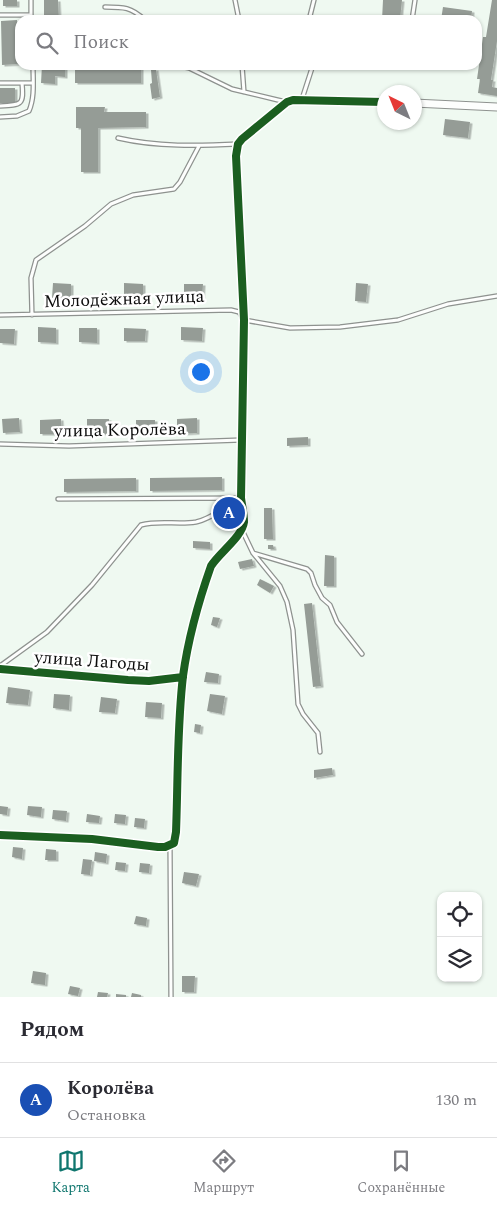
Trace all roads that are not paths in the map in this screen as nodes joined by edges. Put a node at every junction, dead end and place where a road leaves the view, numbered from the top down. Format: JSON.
{"nodes":[{"id":1,"x":31,"y":0,"type":"edge"},
{"id":2,"x":235,"y":0,"type":"edge"},
{"id":3,"x":314,"y":0,"type":"edge"},
{"id":4,"x":415,"y":0,"type":"edge"},
{"id":5,"x":105,"y":7,"type":"dead end"},
{"id":6,"x":0,"y":15,"type":"edge"},
{"id":7,"x":31,"y":15,"type":"edge"},
{"id":8,"x":140,"y":15,"type":"edge"},
{"id":9,"x":238,"y":15,"type":"edge"},
{"id":10,"x":310,"y":15,"type":"edge"},
{"id":11,"x":413,"y":15,"type":"edge"},
{"id":12,"x":15,"y":16,"type":"edge"},
{"id":13,"x":33,"y":70,"type":"edge"},
{"id":14,"x":196,"y":70,"type":"edge"},
{"id":15,"x":242,"y":70,"type":"edge"},
{"id":16,"x":311,"y":70,"type":"edge"},
{"id":17,"x":33,"y":82,"type":"junction"},
{"id":18,"x":0,"y":83,"type":"edge"},
{"id":19,"x":22,"y":83,"type":"junction"},
{"id":20,"x":244,"y":92,"type":"junction"},
{"id":21,"x":302,"y":99,"type":"junction"},
{"id":22,"x":287,"y":102,"type":"junction"},
{"id":23,"x":377,"y":102,"type":"edge"},
{"id":24,"x":422,"y":103,"type":"edge"},
{"id":25,"x":0,"y":106,"type":"edge"},
{"id":26,"x":497,"y":107,"type":"edge"},
{"id":27,"x":0,"y":117,"type":"edge"},
{"id":28,"x":118,"y":138,"type":"dead end"},
{"id":29,"x":238,"y":144,"type":"junction"},
{"id":30,"x":199,"y":146,"type":"junction"},
{"id":31,"x":497,"y":296,"type":"edge"},
{"id":32,"x":0,"y":315,"type":"edge"},
{"id":33,"x":32,"y":315,"type":"junction"},
{"id":34,"x":244,"y":320,"type":"junction"},
{"id":35,"x":242,"y":440,"type":"junction"},
{"id":36,"x":0,"y":444,"type":"edge"},
{"id":37,"x":241,"y":498,"type":"junction"},
{"id":38,"x":58,"y":499,"type":"dead end"},
{"id":39,"x":242,"y":529,"type":"junction"},
{"id":40,"x":253,"y":553,"type":"junction"},
{"id":41,"x":362,"y":654,"type":"dead end"},
{"id":42,"x":0,"y":667,"type":"edge"},
{"id":43,"x":183,"y":678,"type":"junction"},
{"id":44,"x":320,"y":752,"type":"dead end"},
{"id":45,"x":0,"y":835,"type":"edge"},
{"id":46,"x":170,"y":846,"type":"junction"},
{"id":47,"x":171,"y":997,"type":"edge"}],
"edges":[{"from":1,"to":7,"type":"lane"},
{"from":2,"to":9,"type":"lane"},
{"from":3,"to":10,"type":"lane"},
{"from":4,"to":11,"type":"lane"},
{"from":5,"to":8,"type":"lane"},
{"from":6,"to":12,"type":"lane"},
{"from":13,"to":17,"type":"lane"},
{"from":14,"to":20,"type":"lane"},
{"from":15,"to":20,"type":"lane"},
{"from":16,"to":21,"type":"lane"},
{"from":17,"to":19,"type":"lane"},
{"from":17,"to":27,"type":"lane"},
{"from":18,"to":19,"type":"lane"},
{"from":19,"to":25,"type":"lane"},
{"from":20,"to":22,"type":"lane"},
{"from":21,"to":22,"type":"street"},
{"from":21,"to":23,"type":"street"},
{"from":22,"to":29,"type":"street"},
{"from":24,"to":26,"type":"street"},
{"from":28,"to":30,"type":"lane"},
{"from":29,"to":30,"type":"lane"},
{"from":29,"to":34,"type":"street"},
{"from":30,"to":33,"type":"lane"},
{"from":31,"to":34,"type":"lane","name":"Молодёжная улица"},
{"from":32,"to":33,"type":"lane","name":"Молодёжная улица"},
{"from":33,"to":34,"type":"lane","name":"Молодёжная улица"},
{"from":34,"to":35,"type":"street"},
{"from":35,"to":36,"type":"lane","name":"улица Королёва"},
{"from":35,"to":37,"type":"street"},
{"from":37,"to":38,"type":"lane"},
{"from":37,"to":39,"type":"street"},
{"from":37,"to":42,"type":"lane"},
{"from":39,"to":40,"type":"lane"},
{"from":39,"to":43,"type":"street"},
{"from":40,"to":41,"type":"lane"},
{"from":40,"to":44,"type":"lane"},
{"from":42,"to":43,"type":"street","name":"улица Лагоды"},
{"from":43,"to":46,"type":"street"},
{"from":45,"to":46,"type":"street"},
{"from":46,"to":47,"type":"lane"}]}
